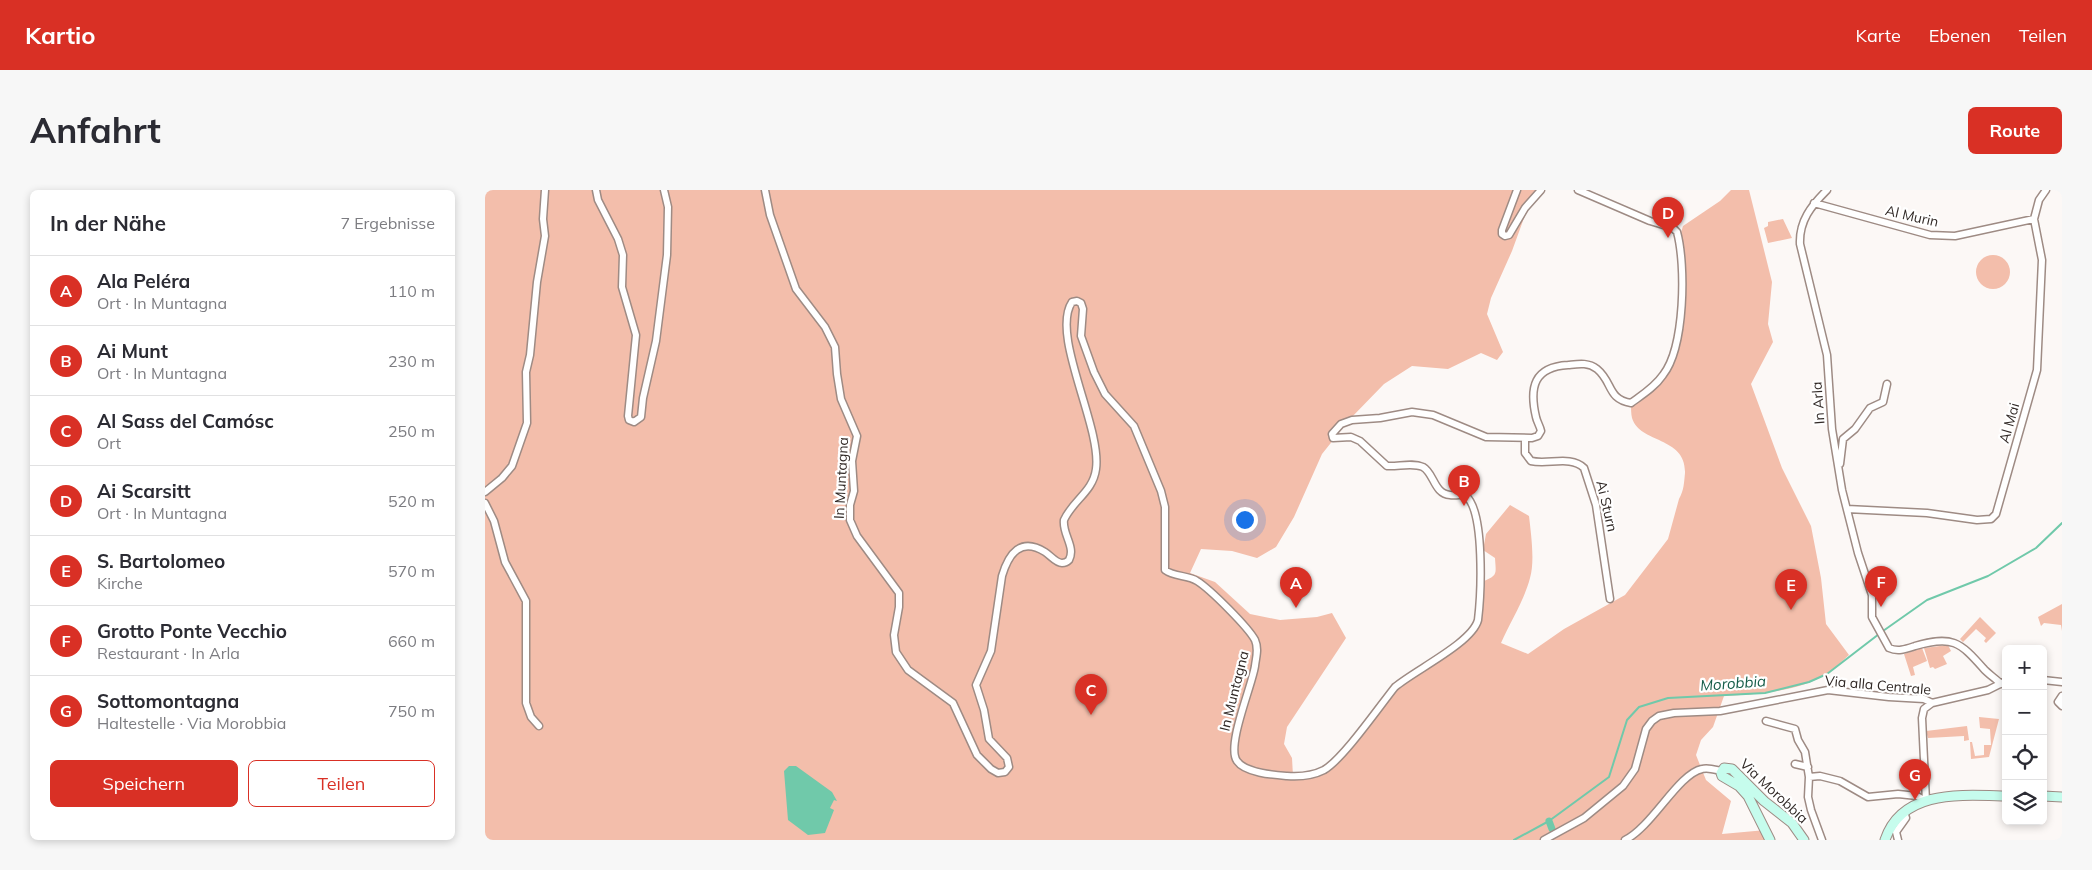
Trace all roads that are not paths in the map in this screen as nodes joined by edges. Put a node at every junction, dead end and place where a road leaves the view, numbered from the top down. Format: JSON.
{"nodes":[{"id":1,"x":545,"y":190,"type":"edge"},
{"id":2,"x":596,"y":190,"type":"edge"},
{"id":3,"x":664,"y":190,"type":"edge"},
{"id":4,"x":765,"y":190,"type":"edge"},
{"id":5,"x":1517,"y":190,"type":"edge"},
{"id":6,"x":1541,"y":190,"type":"edge"},
{"id":7,"x":1578,"y":190,"type":"edge"},
{"id":8,"x":1827,"y":190,"type":"edge"},
{"id":9,"x":2046,"y":190,"type":"edge"},
{"id":10,"x":1814,"y":203,"type":"junction"},
{"id":11,"x":2034,"y":219,"type":"junction"},
{"id":12,"x":1887,"y":384,"type":"dead end"},
{"id":13,"x":1525,"y":438,"type":"junction"},
{"id":14,"x":1838,"y":468,"type":"junction"},
{"id":15,"x":485,"y":492,"type":"edge"},
{"id":16,"x":485,"y":503,"type":"edge"},
{"id":17,"x":1847,"y":509,"type":"junction"},
{"id":18,"x":1610,"y":599,"type":"dead end"},
{"id":19,"x":2047,"y":680,"type":"edge"},
{"id":20,"x":2002,"y":681,"type":"edge"},
{"id":21,"x":2062,"y":682,"type":"edge"},
{"id":22,"x":2002,"y":683,"type":"edge"},
{"id":23,"x":1932,"y":703,"type":"junction"},
{"id":24,"x":1767,"y":721,"type":"dead end"},
{"id":25,"x":539,"y":726,"type":"dead end"},
{"id":26,"x":1795,"y":764,"type":"dead end"},
{"id":27,"x":1808,"y":767,"type":"junction"},
{"id":28,"x":1722,"y":770,"type":"junction"},
{"id":29,"x":1809,"y":776,"type":"junction"},
{"id":30,"x":2002,"y":796,"type":"edge"},
{"id":31,"x":2047,"y":796,"type":"edge"},
{"id":32,"x":2062,"y":797,"type":"edge"},
{"id":33,"x":1926,"y":801,"type":"junction"},
{"id":34,"x":1904,"y":812,"type":"junction"},
{"id":35,"x":1545,"y":840,"type":"edge"},
{"id":36,"x":1625,"y":840,"type":"edge"},
{"id":37,"x":1770,"y":840,"type":"edge"},
{"id":38,"x":1804,"y":840,"type":"edge"},
{"id":39,"x":1822,"y":840,"type":"edge"},
{"id":40,"x":1885,"y":840,"type":"edge"},
{"id":41,"x":1898,"y":840,"type":"edge"}],
"edges":[{"from":1,"to":15,"type":"street"},
{"from":2,"to":3,"type":"street"},
{"from":4,"to":13,"type":"street","name":"In Muntagna"},
{"from":5,"to":6,"type":"street"},
{"from":7,"to":13,"type":"street"},
{"from":8,"to":10,"type":"street","name":"In Arla"},
{"from":9,"to":11,"type":"street"},
{"from":10,"to":11,"type":"street","name":"Al Murin"},
{"from":10,"to":14,"type":"street","name":"In Arla"},
{"from":11,"to":17,"type":"street","name":"Al Mai"},
{"from":12,"to":14,"type":"street"},
{"from":13,"to":18,"type":"street","name":"Ai Sturn"},
{"from":14,"to":17,"type":"street","name":"In Arla"},
{"from":16,"to":25,"type":"street"},
{"from":17,"to":20,"type":"street","name":"In Arla"},
{"from":19,"to":21,"type":"street"},
{"from":22,"to":23,"type":"street","name":"Via alla Centrale"},
{"from":23,"to":33,"type":"street"},
{"from":23,"to":35,"type":"street","name":"Via alla Centrale"},
{"from":24,"to":27,"type":"street"},
{"from":26,"to":27,"type":"street"},
{"from":27,"to":29,"type":"street"},
{"from":28,"to":36,"type":"street"},
{"from":28,"to":37,"type":"street"},
{"from":28,"to":38,"type":"street","name":"Via Morobbia"},
{"from":29,"to":33,"type":"street"},
{"from":29,"to":39,"type":"street"},
{"from":30,"to":33,"type":"street"},
{"from":31,"to":32,"type":"street"},
{"from":33,"to":34,"type":"street"},
{"from":34,"to":40,"type":"street"},
{"from":34,"to":41,"type":"street"}]}
